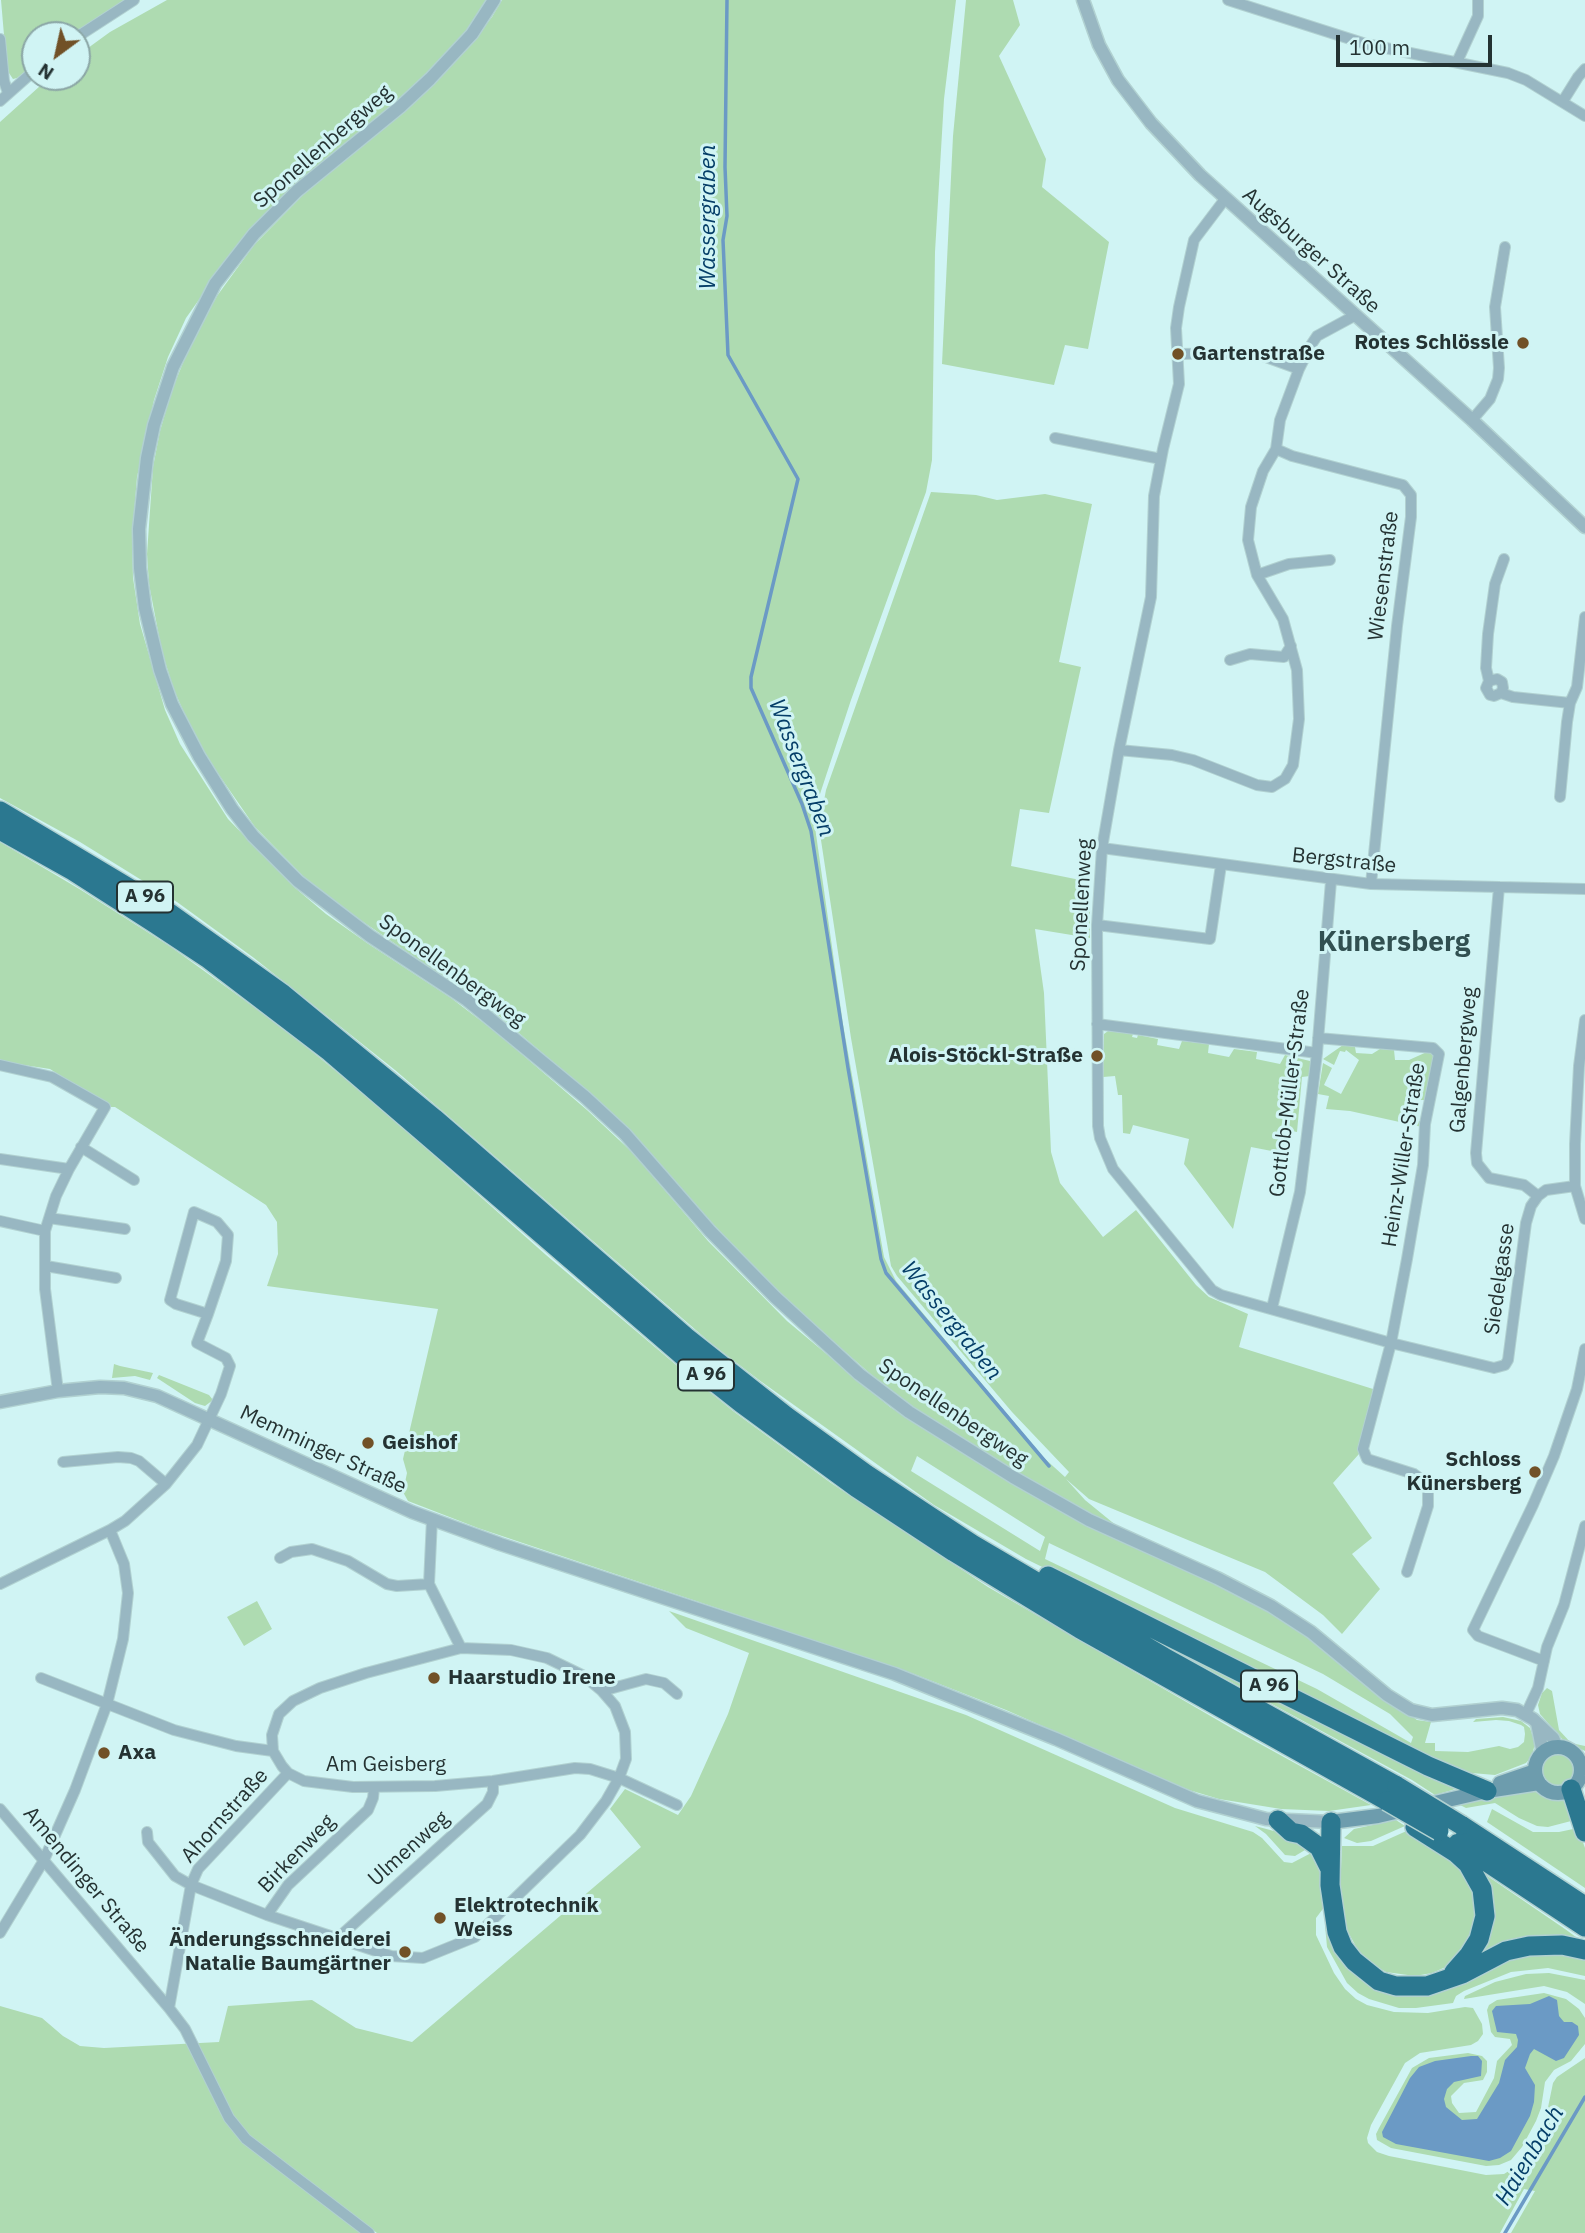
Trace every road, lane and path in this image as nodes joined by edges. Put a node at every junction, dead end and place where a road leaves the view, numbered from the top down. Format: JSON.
{"nodes":[{"id":1,"x":134,"y":0,"type":"edge"},
{"id":2,"x":494,"y":0,"type":"edge"},
{"id":3,"x":1083,"y":0,"type":"edge"},
{"id":4,"x":1228,"y":0,"type":"edge"},
{"id":5,"x":1478,"y":0,"type":"edge"},
{"id":6,"x":91,"y":28,"type":"edge"},
{"id":7,"x":0,"y":39,"type":"edge"},
{"id":8,"x":1457,"y":62,"type":"junction"},
{"id":9,"x":1585,"y":69,"type":"edge"},
{"id":10,"x":21,"y":82,"type":"edge"},
{"id":11,"x":4,"y":97,"type":"edge"},
{"id":12,"x":1563,"y":101,"type":"junction"},
{"id":13,"x":1585,"y":116,"type":"edge"},
{"id":14,"x":1225,"y":199,"type":"junction"},
{"id":15,"x":1505,"y":247,"type":"dead end"},
{"id":16,"x":1354,"y":316,"type":"junction"},
{"id":17,"x":1178,"y":354,"type":"junction"},
{"id":18,"x":1299,"y":369,"type":"junction"},
{"id":19,"x":1472,"y":420,"type":"junction"},
{"id":20,"x":1055,"y":438,"type":"dead end"},
{"id":21,"x":1276,"y":449,"type":"junction"},
{"id":22,"x":1161,"y":459,"type":"junction"},
{"id":23,"x":1585,"y":527,"type":"edge"},
{"id":24,"x":1504,"y":559,"type":"dead end"},
{"id":25,"x":1331,"y":560,"type":"dead end"},
{"id":26,"x":1257,"y":575,"type":"junction"},
{"id":27,"x":1585,"y":617,"type":"edge"},
{"id":28,"x":1291,"y":645,"type":"junction"},
{"id":29,"x":1230,"y":660,"type":"dead end"},
{"id":30,"x":1570,"y":704,"type":"junction"},
{"id":31,"x":1119,"y":750,"type":"junction"},
{"id":32,"x":1560,"y":797,"type":"dead end"},
{"id":33,"x":0,"y":811,"type":"edge"},
{"id":34,"x":0,"y":830,"type":"edge"},
{"id":35,"x":1102,"y":848,"type":"junction"},
{"id":36,"x":1221,"y":866,"type":"junction"},
{"id":37,"x":1331,"y":881,"type":"junction"},
{"id":38,"x":1371,"y":884,"type":"junction"},
{"id":39,"x":1499,"y":887,"type":"junction"},
{"id":40,"x":1585,"y":889,"type":"edge"},
{"id":41,"x":1097,"y":925,"type":"junction"},
{"id":42,"x":1585,"y":1020,"type":"edge"},
{"id":43,"x":1097,"y":1024,"type":"junction"},
{"id":44,"x":1318,"y":1038,"type":"junction"},
{"id":45,"x":1317,"y":1053,"type":"junction"},
{"id":46,"x":0,"y":1065,"type":"edge"},
{"id":47,"x":81,"y":1147,"type":"junction"},
{"id":48,"x":0,"y":1159,"type":"edge"},
{"id":49,"x":69,"y":1169,"type":"junction"},
{"id":50,"x":134,"y":1180,"type":"dead end"},
{"id":51,"x":1575,"y":1186,"type":"junction"},
{"id":52,"x":1538,"y":1196,"type":"junction"},
{"id":53,"x":49,"y":1218,"type":"junction"},
{"id":54,"x":1585,"y":1219,"type":"edge"},
{"id":55,"x":0,"y":1221,"type":"edge"},
{"id":56,"x":125,"y":1229,"type":"dead end"},
{"id":57,"x":45,"y":1231,"type":"junction"},
{"id":58,"x":46,"y":1266,"type":"junction"},
{"id":59,"x":116,"y":1278,"type":"dead end"},
{"id":60,"x":1272,"y":1308,"type":"junction"},
{"id":61,"x":208,"y":1314,"type":"junction"},
{"id":62,"x":1391,"y":1343,"type":"junction"},
{"id":63,"x":1585,"y":1349,"type":"edge"},
{"id":64,"x":1505,"y":1365,"type":"joint"},
{"id":65,"x":58,"y":1391,"type":"junction"},
{"id":66,"x":0,"y":1402,"type":"edge"},
{"id":67,"x":210,"y":1419,"type":"junction"},
{"id":68,"x":63,"y":1462,"type":"dead end"},
{"id":69,"x":166,"y":1484,"type":"junction"},
{"id":70,"x":432,"y":1519,"type":"junction"},
{"id":71,"x":1585,"y":1526,"type":"edge"},
{"id":72,"x":110,"y":1530,"type":"junction"},
{"id":73,"x":971,"y":1544,"type":"junction"},
{"id":74,"x":280,"y":1558,"type":"dead end"},
{"id":75,"x":1406,"y":1572,"type":"dead end"},
{"id":76,"x":0,"y":1584,"type":"edge"},
{"id":77,"x":429,"y":1584,"type":"junction"},
{"id":78,"x":461,"y":1648,"type":"junction"},
{"id":79,"x":1544,"y":1661,"type":"junction"},
{"id":80,"x":41,"y":1678,"type":"dead end"},
{"id":81,"x":602,"y":1691,"type":"junction"},
{"id":82,"x":677,"y":1694,"type":"dead end"},
{"id":83,"x":107,"y":1704,"type":"junction"},
{"id":84,"x":1526,"y":1714,"type":"junction"},
{"id":85,"x":1550,"y":1750,"type":"junction"},
{"id":86,"x":273,"y":1751,"type":"junction"},
{"id":87,"x":1580,"y":1769,"type":"edge"},
{"id":88,"x":288,"y":1773,"type":"junction"},
{"id":89,"x":1537,"y":1777,"type":"junction"},
{"id":90,"x":619,"y":1778,"type":"junction"},
{"id":91,"x":492,"y":1781,"type":"junction"},
{"id":92,"x":374,"y":1788,"type":"junction"},
{"id":93,"x":1487,"y":1791,"type":"junction"},
{"id":94,"x":1385,"y":1793,"type":"junction"},
{"id":95,"x":677,"y":1805,"type":"dead end"},
{"id":96,"x":0,"y":1809,"type":"edge"},
{"id":97,"x":1278,"y":1820,"type":"junction"},
{"id":98,"x":1331,"y":1822,"type":"junction"},
{"id":99,"x":146,"y":1832,"type":"dead end"},
{"id":100,"x":1585,"y":1832,"type":"edge"},
{"id":101,"x":1433,"y":1833,"type":"junction"},
{"id":102,"x":44,"y":1860,"type":"junction"},
{"id":103,"x":1330,"y":1868,"type":"junction"},
{"id":104,"x":191,"y":1885,"type":"junction"},
{"id":105,"x":1585,"y":1906,"type":"edge"},
{"id":106,"x":267,"y":1914,"type":"junction"},
{"id":107,"x":1585,"y":1927,"type":"edge"},
{"id":108,"x":0,"y":1933,"type":"edge"},
{"id":109,"x":338,"y":1938,"type":"junction"},
{"id":110,"x":1585,"y":1950,"type":"edge"},
{"id":111,"x":1451,"y":1976,"type":"junction"},
{"id":112,"x":169,"y":2008,"type":"junction"},
{"id":113,"x":369,"y":2233,"type":"edge"}],
"edges":[{"from":1,"to":6,"type":"street"},
{"from":2,"to":84,"type":"street","name":"Sponellenbergweg"},
{"from":3,"to":14,"type":"street","name":"Augsburger Straße"},
{"from":4,"to":8,"type":"street"},
{"from":5,"to":8,"type":"street"},
{"from":7,"to":11,"type":"street"},
{"from":8,"to":12,"type":"street"},
{"from":9,"to":12,"type":"street"},
{"from":10,"to":11,"type":"street"},
{"from":12,"to":13,"type":"street"},
{"from":14,"to":16,"type":"street","name":"Augsburger Straße"},
{"from":14,"to":17,"type":"street","name":"Sponellenweg"},
{"from":15,"to":19,"type":"street"},
{"from":16,"to":18,"type":"street"},
{"from":16,"to":19,"type":"street","name":"Augsburger Straße"},
{"from":17,"to":18,"type":"street"},
{"from":17,"to":22,"type":"street","name":"Sponellenweg"},
{"from":18,"to":21,"type":"street"},
{"from":19,"to":23,"type":"street","name":"Augsburger Straße"},
{"from":20,"to":22,"type":"street"},
{"from":21,"to":26,"type":"street"},
{"from":21,"to":38,"type":"street","name":"Wiesenstraße"},
{"from":22,"to":31,"type":"street","name":"Sponellenweg"},
{"from":24,"to":30,"type":"street"},
{"from":25,"to":26,"type":"street"},
{"from":26,"to":28,"type":"street"},
{"from":27,"to":30,"type":"street"},
{"from":28,"to":29,"type":"street"},
{"from":28,"to":31,"type":"street"},
{"from":30,"to":32,"type":"street"},
{"from":31,"to":35,"type":"street","name":"Sponellenweg"},
{"from":33,"to":73,"type":"highway","number":"A 96"},
{"from":34,"to":94,"type":"highway","number":"A 96"},
{"from":35,"to":36,"type":"street","name":"Bergstraße"},
{"from":35,"to":41,"type":"street","name":"Sponellenweg"},
{"from":36,"to":37,"type":"street","name":"Bergstraße"},
{"from":36,"to":41,"type":"street"},
{"from":37,"to":38,"type":"street","name":"Bergstraße"},
{"from":37,"to":44,"type":"street","name":"Gottlob-Müller-Straße"},
{"from":38,"to":39,"type":"street","name":"Bergstraße"},
{"from":39,"to":40,"type":"street","name":"Bergstraße"},
{"from":39,"to":52,"type":"street","name":"Galgenbergweg"},
{"from":41,"to":43,"type":"street","name":"Sponellenweg"},
{"from":42,"to":51,"type":"street"},
{"from":43,"to":45,"type":"street"},
{"from":43,"to":60,"type":"street","name":"Sponellenweg"},
{"from":44,"to":45,"type":"street","name":"Gottlob-Müller-Straße"},
{"from":44,"to":62,"type":"street","name":"Heinz-Willer-Straße"},
{"from":45,"to":60,"type":"street","name":"Gottlob-Müller-Straße"},
{"from":46,"to":47,"type":"street"},
{"from":47,"to":49,"type":"street"},
{"from":47,"to":50,"type":"street"},
{"from":48,"to":49,"type":"street"},
{"from":49,"to":53,"type":"street"},
{"from":51,"to":52,"type":"street"},
{"from":51,"to":54,"type":"street"},
{"from":52,"to":64,"type":"street","name":"Siedelgasse"},
{"from":53,"to":56,"type":"street"},
{"from":53,"to":57,"type":"street"},
{"from":55,"to":57,"type":"street"},
{"from":57,"to":58,"type":"street"},
{"from":58,"to":59,"type":"street"},
{"from":58,"to":65,"type":"street"},
{"from":60,"to":62,"type":"street","name":"Sponellenweg"},
{"from":61,"to":61,"type":"street"},
{"from":61,"to":67,"type":"street"},
{"from":62,"to":64,"type":"street","name":"Sponellenweg"},
{"from":62,"to":75,"type":"street"},
{"from":63,"to":79,"type":"street"},
{"from":65,"to":66,"type":"street","name":"Memminger Straße"},
{"from":65,"to":67,"type":"street","name":"Memminger Straße"},
{"from":67,"to":69,"type":"street"},
{"from":67,"to":70,"type":"street","name":"Memminger Straße"},
{"from":68,"to":69,"type":"street"},
{"from":69,"to":72,"type":"street"},
{"from":70,"to":77,"type":"street"},
{"from":70,"to":97,"type":"street","name":"Memminger Straße"},
{"from":71,"to":79,"type":"street"},
{"from":72,"to":76,"type":"street"},
{"from":72,"to":83,"type":"street"},
{"from":73,"to":93,"type":"highway","number":"A 96"},
{"from":73,"to":94,"type":"highway","number":"A 96"},
{"from":74,"to":77,"type":"street"},
{"from":77,"to":78,"type":"street"},
{"from":78,"to":81,"type":"street"},
{"from":78,"to":86,"type":"street"},
{"from":79,"to":84,"type":"street"},
{"from":80,"to":83,"type":"street"},
{"from":81,"to":82,"type":"street"},
{"from":81,"to":90,"type":"street"},
{"from":83,"to":86,"type":"street"},
{"from":83,"to":102,"type":"street"},
{"from":84,"to":85,"type":"street"},
{"from":85,"to":87,"type":"main road"},
{"from":85,"to":89,"type":"main road"},
{"from":86,"to":88,"type":"street"},
{"from":87,"to":89,"type":"main road"},
{"from":87,"to":100,"type":"highway"},
{"from":88,"to":92,"type":"street","name":"Am Geisberg"},
{"from":88,"to":104,"type":"street","name":"Ahornstraße"},
{"from":89,"to":93,"type":"main road"},
{"from":90,"to":91,"type":"street","name":"Am Geisberg"},
{"from":90,"to":95,"type":"street","name":"Am Geisberg"},
{"from":90,"to":109,"type":"street"},
{"from":91,"to":92,"type":"street","name":"Am Geisberg"},
{"from":91,"to":109,"type":"street","name":"Ulmenweg"},
{"from":92,"to":106,"type":"street","name":"Birkenweg"},
{"from":93,"to":98,"type":"main road"},
{"from":94,"to":101,"type":"highway"},
{"from":94,"to":105,"type":"highway","number":"A 96","bridge":true},
{"from":96,"to":102,"type":"street","name":"Amendinger Straße"},
{"from":97,"to":98,"type":"street","name":"Memminger Straße"},
{"from":97,"to":103,"type":"highway"},
{"from":98,"to":103,"type":"highway"},
{"from":99,"to":104,"type":"street","name":"Ahornstraße"},
{"from":101,"to":107,"type":"highway"},
{"from":101,"to":111,"type":"highway"},
{"from":102,"to":108,"type":"street"},
{"from":102,"to":112,"type":"street","name":"Amendinger Straße"},
{"from":103,"to":111,"type":"highway"},
{"from":104,"to":106,"type":"street","name":"Birkenweg"},
{"from":104,"to":112,"type":"street","name":"Ahornstraße"},
{"from":106,"to":109,"type":"street"},
{"from":110,"to":111,"type":"highway"},
{"from":112,"to":113,"type":"street","name":"Amendinger Straße"}]}
